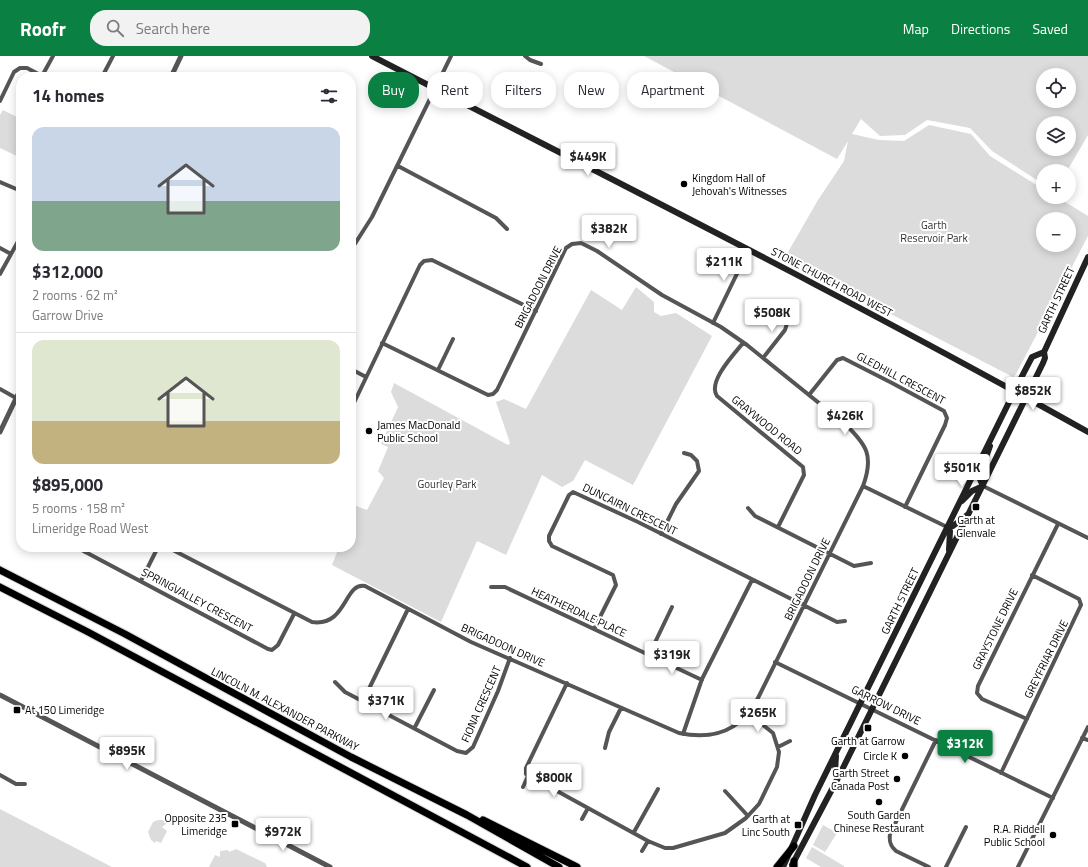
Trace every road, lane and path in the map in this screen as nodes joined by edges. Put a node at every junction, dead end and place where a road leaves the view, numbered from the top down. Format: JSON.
{"nodes":[{"id":1,"x":53,"y":56,"type":"edge"},
{"id":2,"x":113,"y":56,"type":"edge"},
{"id":3,"x":181,"y":56,"type":"edge"},
{"id":4,"x":372,"y":56,"type":"edge"},
{"id":5,"x":451,"y":56,"type":"edge"},
{"id":6,"x":525,"y":56,"type":"edge"},
{"id":7,"x":541,"y":64,"type":"dead end"},
{"id":8,"x":34,"y":72,"type":"edge"},
{"id":9,"x":45,"y":72,"type":"edge"},
{"id":10,"x":105,"y":72,"type":"edge"},
{"id":11,"x":173,"y":72,"type":"edge"},
{"id":12,"x":442,"y":72,"type":"edge"},
{"id":13,"x":427,"y":84,"type":"edge"},
{"id":14,"x":0,"y":101,"type":"edge"},
{"id":15,"x":427,"y":103,"type":"edge"},
{"id":16,"x":473,"y":108,"type":"edge"},
{"id":17,"x":398,"y":166,"type":"junction"},
{"id":18,"x":0,"y":182,"type":"edge"},
{"id":19,"x":16,"y":189,"type":"edge"},
{"id":20,"x":507,"y":229,"type":"dead end"},
{"id":21,"x":356,"y":242,"type":"edge"},
{"id":22,"x":16,"y":245,"type":"edge"},
{"id":23,"x":0,"y":248,"type":"edge"},
{"id":24,"x":749,"y":249,"type":"junction"},
{"id":25,"x":11,"y":254,"type":"junction"},
{"id":26,"x":1088,"y":257,"type":"edge"},
{"id":27,"x":0,"y":274,"type":"edge"},
{"id":28,"x":536,"y":311,"type":"junction"},
{"id":29,"x":790,"y":314,"type":"dead end"},
{"id":30,"x":713,"y":323,"type":"junction"},
{"id":31,"x":453,"y":339,"type":"dead end"},
{"id":32,"x":382,"y":342,"type":"junction"},
{"id":33,"x":743,"y":343,"type":"junction"},
{"id":34,"x":1044,"y":352,"type":"junction"},
{"id":35,"x":763,"y":358,"type":"junction"},
{"id":36,"x":438,"y":370,"type":"junction"},
{"id":37,"x":356,"y":372,"type":"edge"},
{"id":38,"x":366,"y":377,"type":"junction"},
{"id":39,"x":0,"y":389,"type":"edge"},
{"id":40,"x":1014,"y":390,"type":"junction"},
{"id":41,"x":809,"y":395,"type":"junction"},
{"id":42,"x":1026,"y":397,"type":"junction"},
{"id":43,"x":16,"y":398,"type":"joint"},
{"id":44,"x":356,"y":398,"type":"edge"},
{"id":45,"x":998,"y":424,"type":"junction"},
{"id":46,"x":0,"y":432,"type":"edge"},
{"id":47,"x":1088,"y":432,"type":"edge"},
{"id":48,"x":684,"y":453,"type":"dead end"},
{"id":49,"x":863,"y":486,"type":"junction"},
{"id":50,"x":983,"y":486,"type":"junction"},
{"id":51,"x":905,"y":507,"type":"junction"},
{"id":52,"x":748,"y":508,"type":"dead end"},
{"id":53,"x":956,"y":510,"type":"junction"},
{"id":54,"x":969,"y":513,"type":"junction"},
{"id":55,"x":1058,"y":524,"type":"junction"},
{"id":56,"x":778,"y":527,"type":"junction"},
{"id":57,"x":947,"y":527,"type":"junction"},
{"id":58,"x":661,"y":534,"type":"junction"},
{"id":59,"x":1088,"y":538,"type":"edge"},
{"id":60,"x":85,"y":552,"type":"edge"},
{"id":61,"x":156,"y":552,"type":"edge"},
{"id":62,"x":176,"y":552,"type":"edge"},
{"id":63,"x":830,"y":553,"type":"junction"},
{"id":64,"x":949,"y":553,"type":"junction"},
{"id":65,"x":871,"y":563,"type":"dead end"},
{"id":66,"x":0,"y":570,"type":"edge"},
{"id":67,"x":1032,"y":575,"type":"junction"},
{"id":68,"x":752,"y":580,"type":"junction"},
{"id":69,"x":141,"y":581,"type":"junction"},
{"id":70,"x":0,"y":587,"type":"edge"},
{"id":71,"x":491,"y":587,"type":"dead end"},
{"id":72,"x":804,"y":605,"type":"junction"},
{"id":73,"x":672,"y":607,"type":"dead end"},
{"id":74,"x":408,"y":609,"type":"junction"},
{"id":75,"x":294,"y":614,"type":"junction"},
{"id":76,"x":845,"y":621,"type":"dead end"},
{"id":77,"x":594,"y":629,"type":"junction"},
{"id":78,"x":649,"y":655,"type":"junction"},
{"id":79,"x":510,"y":658,"type":"junction"},
{"id":80,"x":775,"y":662,"type":"junction"},
{"id":81,"x":702,"y":680,"type":"junction"},
{"id":82,"x":335,"y":682,"type":"dead end"},
{"id":83,"x":567,"y":683,"type":"junction"},
{"id":84,"x":434,"y":690,"type":"dead end"},
{"id":85,"x":0,"y":695,"type":"edge"},
{"id":86,"x":363,"y":701,"type":"junction"},
{"id":87,"x":861,"y":703,"type":"junction"},
{"id":88,"x":621,"y":708,"type":"junction"},
{"id":89,"x":873,"y":708,"type":"junction"},
{"id":90,"x":748,"y":713,"type":"junction"},
{"id":91,"x":1026,"y":719,"type":"junction"},
{"id":92,"x":1088,"y":726,"type":"edge"},
{"id":93,"x":416,"y":727,"type":"junction"},
{"id":94,"x":683,"y":734,"type":"junction"},
{"id":95,"x":1082,"y":738,"type":"junction"},
{"id":96,"x":936,"y":740,"type":"junction"},
{"id":97,"x":1088,"y":740,"type":"edge"},
{"id":98,"x":790,"y":741,"type":"dead end"},
{"id":99,"x":778,"y":747,"type":"junction"},
{"id":100,"x":605,"y":748,"type":"dead end"},
{"id":101,"x":837,"y":751,"type":"junction"},
{"id":102,"x":1001,"y":773,"type":"junction"},
{"id":103,"x":0,"y":776,"type":"edge"},
{"id":104,"x":528,"y":776,"type":"junction"},
{"id":105,"x":839,"y":776,"type":"junction"},
{"id":106,"x":25,"y":784,"type":"dead end"},
{"id":107,"x":523,"y":787,"type":"dead end"},
{"id":108,"x":658,"y":789,"type":"dead end"},
{"id":109,"x":725,"y":791,"type":"dead end"},
{"id":110,"x":1053,"y":798,"type":"junction"},
{"id":111,"x":588,"y":808,"type":"junction"},
{"id":112,"x":467,"y":815,"type":"junction"},
{"id":113,"x":748,"y":816,"type":"junction"},
{"id":114,"x":582,"y":819,"type":"dead end"},
{"id":115,"x":966,"y":827,"type":"dead end"},
{"id":116,"x":634,"y":832,"type":"junction"},
{"id":117,"x":648,"y":841,"type":"junction"},
{"id":118,"x":794,"y":846,"type":"junction"},
{"id":119,"x":642,"y":851,"type":"dead end"},
{"id":120,"x":498,"y":852,"type":"junction"},
{"id":121,"x":793,"y":865,"type":"edge"},
{"id":122,"x":330,"y":867,"type":"edge"},
{"id":123,"x":516,"y":867,"type":"edge"},
{"id":124,"x":527,"y":867,"type":"edge"},
{"id":125,"x":559,"y":867,"type":"edge"},
{"id":126,"x":577,"y":867,"type":"edge"},
{"id":127,"x":777,"y":867,"type":"edge"},
{"id":128,"x":784,"y":867,"type":"edge"},
{"id":129,"x":929,"y":867,"type":"edge"},
{"id":130,"x":946,"y":867,"type":"edge"},
{"id":131,"x":1018,"y":867,"type":"edge"}],
"edges":[{"from":1,"to":9,"type":"street"},
{"from":2,"to":10,"type":"street"},
{"from":3,"to":11,"type":"street"},
{"from":4,"to":13,"type":"main road","name":"STONE CHURCH ROAD WEST"},
{"from":5,"to":12,"type":"street"},
{"from":6,"to":7,"type":"street"},
{"from":8,"to":14,"type":"street"},
{"from":15,"to":17,"type":"street"},
{"from":16,"to":24,"type":"main road","name":"STONE CHURCH ROAD WEST"},
{"from":17,"to":20,"type":"street"},
{"from":17,"to":21,"type":"street"},
{"from":18,"to":19,"type":"street"},
{"from":22,"to":25,"type":"street"},
{"from":23,"to":25,"type":"street"},
{"from":24,"to":30,"type":"street"},
{"from":24,"to":40,"type":"main road","name":"STONE CHURCH ROAD WEST"},
{"from":25,"to":27,"type":"street"},
{"from":26,"to":34,"type":"main road","name":"GARTH STREET"},
{"from":28,"to":30,"type":"street","name":"BRIGADOON DRIVE"},
{"from":28,"to":32,"type":"street"},
{"from":28,"to":36,"type":"street","name":"BRIGADOON DRIVE"},
{"from":29,"to":35,"type":"street"},
{"from":30,"to":33,"type":"street","name":"BRIGADOON DRIVE"},
{"from":31,"to":36,"type":"street"},
{"from":32,"to":36,"type":"street","name":"BRIGADOON DRIVE"},
{"from":32,"to":38,"type":"street"},
{"from":33,"to":35,"type":"street","name":"BRIGADOON DRIVE"},
{"from":33,"to":56,"type":"street","name":"GRAYWOOD ROAD"},
{"from":34,"to":40,"type":"main road","name":"GARTH STREET"},
{"from":34,"to":42,"type":"main road","name":"GARTH STREET"},
{"from":35,"to":41,"type":"street","name":"BRIGADOON DRIVE"},
{"from":37,"to":38,"type":"street"},
{"from":38,"to":44,"type":"street"},
{"from":39,"to":43,"type":"street"},
{"from":40,"to":42,"type":"main road","name":"STONE CHURCH ROAD WEST"},
{"from":40,"to":45,"type":"main road","name":"GARTH STREET"},
{"from":41,"to":49,"type":"street","name":"BRIGADOON DRIVE"},
{"from":41,"to":51,"type":"street","name":"GLEDHILL CRESCENT"},
{"from":42,"to":47,"type":"main road","name":"STONE CHURCH ROAD WEST"},
{"from":42,"to":50,"type":"main road","name":"GARTH STREET"},
{"from":43,"to":46,"type":"street"},
{"from":45,"to":50,"type":"main road"},
{"from":45,"to":53,"type":"main road","name":"GARTH STREET"},
{"from":48,"to":58,"type":"street"},
{"from":49,"to":51,"type":"street"},
{"from":49,"to":63,"type":"street","name":"BRIGADOON DRIVE"},
{"from":50,"to":53,"type":"main road"},
{"from":50,"to":54,"type":"main road","name":"GARTH STREET"},
{"from":50,"to":55,"type":"street"},
{"from":51,"to":57,"type":"street"},
{"from":52,"to":56,"type":"street"},
{"from":53,"to":57,"type":"main road","name":"GARTH STREET"},
{"from":54,"to":57,"type":"main road"},
{"from":54,"to":64,"type":"main road","name":"GARTH STREET"},
{"from":55,"to":59,"type":"street"},
{"from":55,"to":67,"type":"street","name":"GRAYSTONE DRIVE"},
{"from":56,"to":63,"type":"street"},
{"from":57,"to":64,"type":"main road"},
{"from":57,"to":87,"type":"main road","name":"GARTH STREET"},
{"from":58,"to":68,"type":"street","name":"DUNCAIRN CRESCENT"},
{"from":58,"to":77,"type":"street","name":"DUNCAIRN CRESCENT"},
{"from":60,"to":69,"type":"street","name":"SPRINGVALLEY CRESCENT"},
{"from":61,"to":69,"type":"street"},
{"from":62,"to":75,"type":"street","name":"BRIGADOON DRIVE"},
{"from":63,"to":65,"type":"street"},
{"from":63,"to":72,"type":"street","name":"BRIGADOON DRIVE"},
{"from":64,"to":89,"type":"main road","name":"GARTH STREET"},
{"from":66,"to":112,"type":"highway","name":"LINCOLN M. ALEXANDER PARKWAY"},
{"from":67,"to":91,"type":"street","name":"GREYFRIAR DRIVE"},
{"from":67,"to":91,"type":"street","name":"GRAYSTONE DRIVE"},
{"from":68,"to":72,"type":"street","name":"DUNCAIRN CRESCENT"},
{"from":68,"to":81,"type":"street"},
{"from":69,"to":75,"type":"street","name":"SPRINGVALLEY CRESCENT"},
{"from":70,"to":120,"type":"highway"},
{"from":71,"to":77,"type":"street","name":"HEATHERDALE PLACE"},
{"from":72,"to":76,"type":"street","name":"DUNCAIRN CRESCENT"},
{"from":72,"to":80,"type":"street","name":"BRIGADOON DRIVE"},
{"from":73,"to":78,"type":"street"},
{"from":74,"to":75,"type":"street","name":"BRIGADOON DRIVE"},
{"from":74,"to":79,"type":"street","name":"BRIGADOON DRIVE"},
{"from":74,"to":86,"type":"street"},
{"from":77,"to":78,"type":"street","name":"HEATHERDALE PLACE"},
{"from":78,"to":81,"type":"street","name":"HEATHERDALE PLACE"},
{"from":79,"to":83,"type":"street","name":"BRIGADOON DRIVE"},
{"from":79,"to":93,"type":"street","name":"FIONA CRESCENT"},
{"from":80,"to":87,"type":"street","name":"GARROW DRIVE"},
{"from":80,"to":90,"type":"street","name":"BRIGADOON DRIVE"},
{"from":81,"to":94,"type":"street"},
{"from":82,"to":86,"type":"street","name":"FIONA CRESCENT"},
{"from":83,"to":88,"type":"street","name":"BRIGADOON DRIVE"},
{"from":83,"to":104,"type":"street"},
{"from":84,"to":93,"type":"street"},
{"from":85,"to":122,"type":"street"},
{"from":86,"to":93,"type":"street","name":"FIONA CRESCENT"},
{"from":87,"to":89,"type":"street","name":"GARROW DRIVE"},
{"from":87,"to":101,"type":"main road","name":"GARTH STREET"},
{"from":88,"to":94,"type":"street","name":"BRIGADOON DRIVE"},
{"from":88,"to":100,"type":"street"},
{"from":89,"to":96,"type":"street","name":"GARROW DRIVE"},
{"from":89,"to":105,"type":"main road","name":"GARTH STREET"},
{"from":90,"to":94,"type":"street","name":"BRIGADOON DRIVE"},
{"from":90,"to":99,"type":"street"},
{"from":91,"to":102,"type":"street","name":"GREYFRIAR DRIVE"},
{"from":92,"to":95,"type":"street"},
{"from":95,"to":97,"type":"street"},
{"from":95,"to":110,"type":"street"},
{"from":96,"to":102,"type":"street","name":"GARROW DRIVE"},
{"from":96,"to":129,"type":"street"},
{"from":98,"to":99,"type":"street"},
{"from":99,"to":113,"type":"street"},
{"from":101,"to":105,"type":"main road"},
{"from":101,"to":118,"type":"main road","name":"GARTH STREET"},
{"from":102,"to":110,"type":"street","name":"GARROW DRIVE"},
{"from":103,"to":106,"type":"street"},
{"from":104,"to":107,"type":"street"},
{"from":104,"to":111,"type":"street"},
{"from":105,"to":121,"type":"main road","name":"GARTH STREET"},
{"from":108,"to":116,"type":"street"},
{"from":109,"to":113,"type":"street"},
{"from":110,"to":131,"type":"street"},
{"from":111,"to":114,"type":"street"},
{"from":111,"to":116,"type":"street"},
{"from":112,"to":125,"type":"highway","name":"LINCOLN M. ALEXANDER PARKWAY"},
{"from":112,"to":126,"type":"highway"},
{"from":113,"to":117,"type":"street"},
{"from":115,"to":130,"type":"street"},
{"from":116,"to":117,"type":"street"},
{"from":117,"to":119,"type":"street"},
{"from":118,"to":127,"type":"highway"},
{"from":118,"to":128,"type":"main road","name":"GARTH STREET"},
{"from":120,"to":123,"type":"highway"},
{"from":120,"to":124,"type":"highway"}]}
